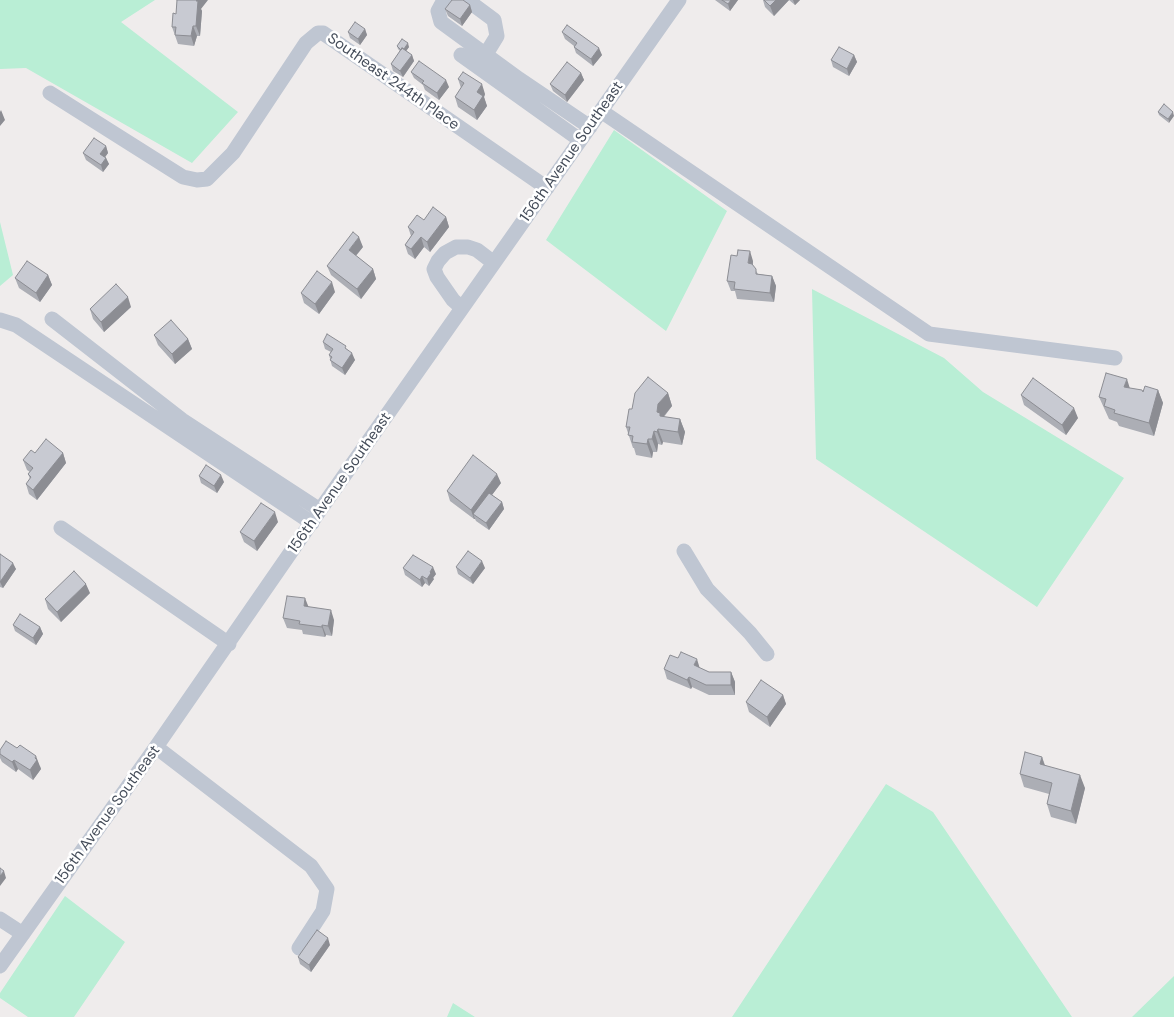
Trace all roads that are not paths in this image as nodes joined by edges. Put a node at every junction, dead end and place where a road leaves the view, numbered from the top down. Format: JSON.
{"nodes":[{"id":1,"x":444,"y":0,"type":"edge"},
{"id":2,"x":467,"y":0,"type":"edge"},
{"id":3,"x":679,"y":0,"type":"edge"},
{"id":4,"x":486,"y":54,"type":"junction"},
{"id":5,"x":460,"y":55,"type":"dead end"},
{"id":6,"x":50,"y":93,"type":"dead end"},
{"id":7,"x":601,"y":111,"type":"junction"},
{"id":8,"x":590,"y":127,"type":"junction"},
{"id":9,"x":580,"y":140,"type":"junction"},
{"id":10,"x":547,"y":188,"type":"junction"},
{"id":11,"x":494,"y":263,"type":"junction"},
{"id":12,"x":462,"y":308,"type":"junction"},
{"id":13,"x":52,"y":319,"type":"dead end"},
{"id":14,"x":0,"y":320,"type":"edge"},
{"id":15,"x":1115,"y":358,"type":"dead end"},
{"id":16,"x":316,"y":517,"type":"junction"},
{"id":17,"x":61,"y":528,"type":"dead end"},
{"id":18,"x":684,"y":551,"type":"dead end"},
{"id":19,"x":229,"y":644,"type":"junction"},
{"id":20,"x":767,"y":654,"type":"dead end"},
{"id":21,"x":156,"y":748,"type":"junction"},
{"id":22,"x":0,"y":918,"type":"edge"},
{"id":23,"x":23,"y":934,"type":"junction"},
{"id":24,"x":299,"y":948,"type":"dead end"},
{"id":25,"x":0,"y":966,"type":"edge"}],
"edges":[{"from":1,"to":4,"type":"street"},
{"from":2,"to":4,"type":"street"},
{"from":3,"to":7,"type":"street","name":"156th Avenue Southeast"},
{"from":4,"to":8,"type":"street"},
{"from":5,"to":9,"type":"street"},
{"from":6,"to":10,"type":"street","name":"Southeast 244th Place"},
{"from":7,"to":8,"type":"street","name":"156th Avenue Southeast"},
{"from":7,"to":15,"type":"street"},
{"from":8,"to":9,"type":"street","name":"156th Avenue Southeast"},
{"from":9,"to":10,"type":"street","name":"156th Avenue Southeast"},
{"from":10,"to":11,"type":"street","name":"156th Avenue Southeast"},
{"from":11,"to":12,"type":"street","name":"156th Avenue Southeast"},
{"from":11,"to":12,"type":"street"},
{"from":12,"to":16,"type":"street","name":"156th Avenue Southeast"},
{"from":13,"to":16,"type":"street"},
{"from":14,"to":16,"type":"street"},
{"from":16,"to":19,"type":"street","name":"156th Avenue Southeast"},
{"from":17,"to":19,"type":"street"},
{"from":18,"to":20,"type":"street"},
{"from":19,"to":21,"type":"street","name":"156th Avenue Southeast"},
{"from":21,"to":23,"type":"street","name":"156th Avenue Southeast"},
{"from":21,"to":24,"type":"street"},
{"from":22,"to":23,"type":"street"},
{"from":23,"to":25,"type":"street","name":"156th Avenue Southeast"}]}
